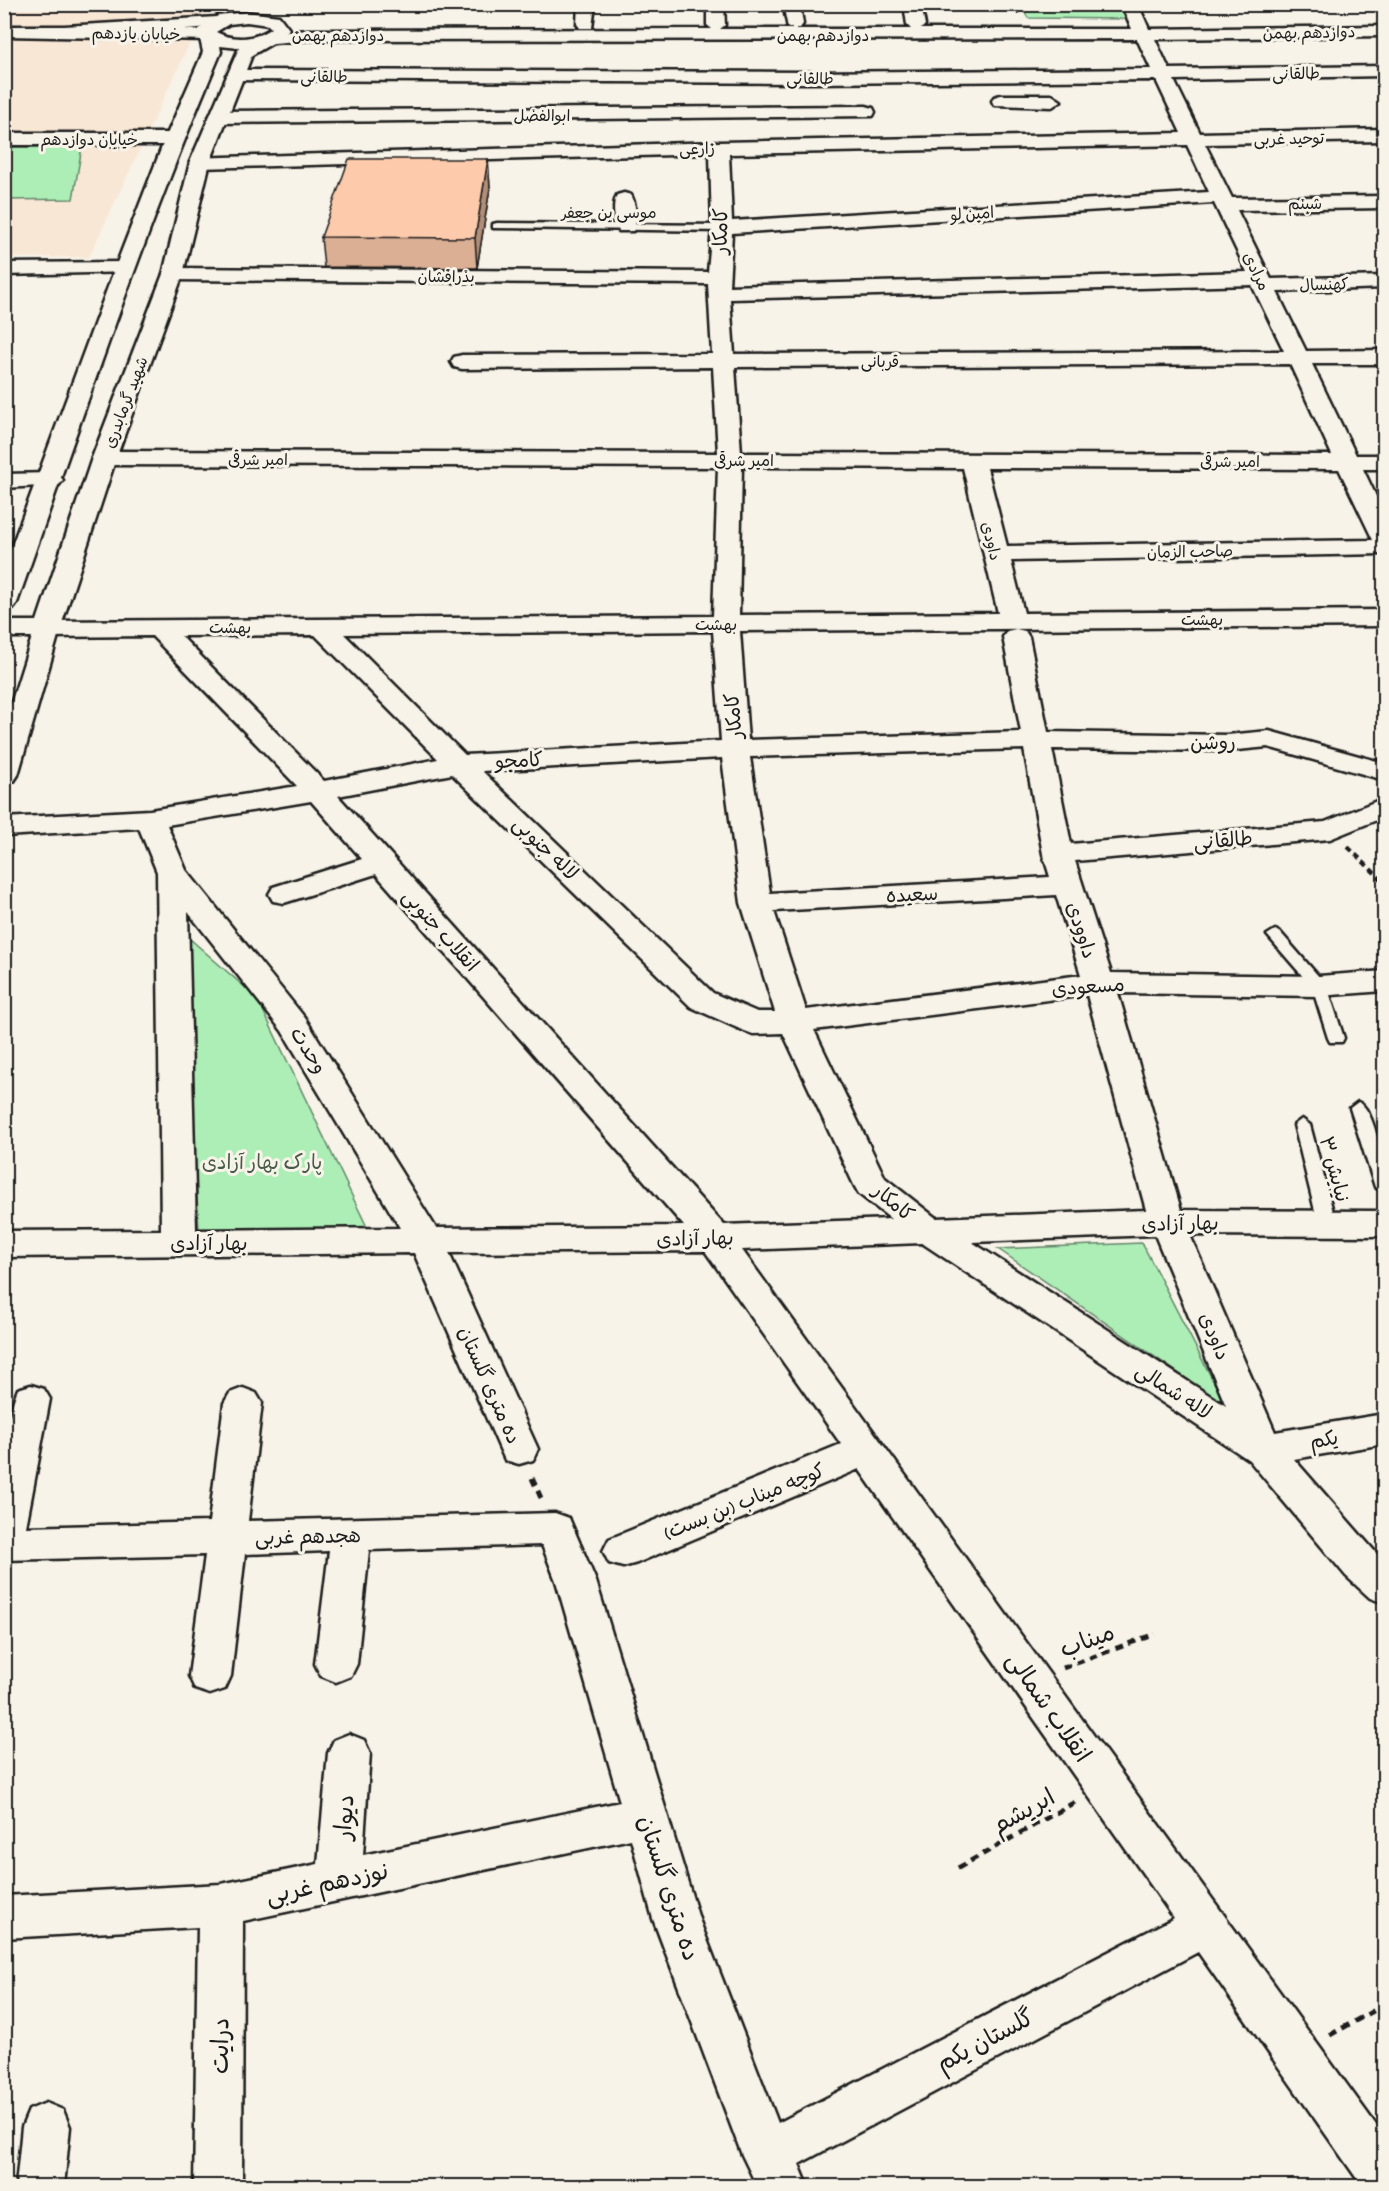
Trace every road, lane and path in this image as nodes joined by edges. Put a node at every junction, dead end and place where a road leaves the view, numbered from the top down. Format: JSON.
{"nodes":[{"id":1,"x":241,"y":4,"type":"edge"},
{"id":2,"x":587,"y":4,"type":"edge"},
{"id":3,"x":715,"y":4,"type":"edge"},
{"id":4,"x":791,"y":4,"type":"edge"},
{"id":5,"x":912,"y":4,"type":"edge"},
{"id":6,"x":1130,"y":4,"type":"edge"},
{"id":7,"x":271,"y":12,"type":"edge"},
{"id":8,"x":1384,"y":23,"type":"edge"},
{"id":9,"x":586,"y":24,"type":"junction"},
{"id":10,"x":794,"y":24,"type":"junction"},
{"id":11,"x":716,"y":25,"type":"junction"},
{"id":12,"x":916,"y":25,"type":"junction"},
{"id":13,"x":213,"y":28,"type":"junction"},
{"id":14,"x":1141,"y":29,"type":"junction"},
{"id":15,"x":4,"y":31,"type":"edge"},
{"id":16,"x":1384,"y":31,"type":"edge"},
{"id":17,"x":762,"y":35,"type":"junction"},
{"id":18,"x":263,"y":39,"type":"junction"},
{"id":19,"x":1384,"y":70,"type":"edge"},
{"id":20,"x":236,"y":75,"type":"junction"},
{"id":21,"x":1045,"y":76,"type":"junction"},
{"id":22,"x":1163,"y":76,"type":"junction"},
{"id":23,"x":928,"y":77,"type":"junction"},
{"id":24,"x":771,"y":78,"type":"junction"},
{"id":25,"x":934,"y":99,"type":"dead end"},
{"id":26,"x":1001,"y":101,"type":"dead end"},
{"id":27,"x":866,"y":112,"type":"dead end"},
{"id":28,"x":770,"y":113,"type":"junction"},
{"id":29,"x":218,"y":117,"type":"junction"},
{"id":30,"x":1384,"y":135,"type":"edge"},
{"id":31,"x":4,"y":139,"type":"edge"},
{"id":32,"x":174,"y":139,"type":"junction"},
{"id":33,"x":1194,"y":140,"type":"junction"},
{"id":34,"x":719,"y":148,"type":"junction"},
{"id":35,"x":200,"y":162,"type":"junction"},
{"id":36,"x":624,"y":199,"type":"dead end"},
{"id":37,"x":1223,"y":200,"type":"junction"},
{"id":38,"x":1384,"y":202,"type":"edge"},
{"id":39,"x":497,"y":226,"type":"dead end"},
{"id":40,"x":626,"y":227,"type":"junction"},
{"id":41,"x":722,"y":228,"type":"junction"},
{"id":42,"x":125,"y":268,"type":"junction"},
{"id":43,"x":6,"y":272,"type":"edge"},
{"id":44,"x":173,"y":274,"type":"junction"},
{"id":45,"x":1262,"y":282,"type":"junction"},
{"id":46,"x":1384,"y":282,"type":"edge"},
{"id":47,"x":720,"y":286,"type":"junction"},
{"id":48,"x":1298,"y":357,"type":"junction"},
{"id":49,"x":1384,"y":357,"type":"edge"},
{"id":50,"x":462,"y":362,"type":"dead end"},
{"id":51,"x":726,"y":362,"type":"junction"},
{"id":52,"x":104,"y":458,"type":"junction"},
{"id":53,"x":730,"y":460,"type":"junction"},
{"id":54,"x":973,"y":461,"type":"junction"},
{"id":55,"x":1348,"y":462,"type":"junction"},
{"id":56,"x":1384,"y":462,"type":"edge"},
{"id":57,"x":51,"y":480,"type":"junction"},
{"id":58,"x":4,"y":481,"type":"edge"},
{"id":59,"x":1384,"y":538,"type":"edge"},
{"id":60,"x":1384,"y":547,"type":"edge"},
{"id":61,"x":996,"y":554,"type":"junction"},
{"id":62,"x":4,"y":603,"type":"edge"},
{"id":63,"x":1384,"y":618,"type":"edge"},
{"id":64,"x":726,"y":624,"type":"junction"},
{"id":65,"x":322,"y":627,"type":"junction"},
{"id":66,"x":159,"y":628,"type":"junction"},
{"id":67,"x":4,"y":629,"type":"edge"},
{"id":68,"x":46,"y":629,"type":"junction"},
{"id":69,"x":1015,"y":629,"type":"junction"},
{"id":70,"x":1037,"y":740,"type":"junction"},
{"id":71,"x":735,"y":749,"type":"junction"},
{"id":72,"x":458,"y":764,"type":"junction"},
{"id":73,"x":1384,"y":772,"type":"edge"},
{"id":74,"x":4,"y":775,"type":"edge"},
{"id":75,"x":318,"y":792,"type":"junction"},
{"id":76,"x":1384,"y":807,"type":"edge"},
{"id":77,"x":150,"y":819,"type":"junction"},
{"id":78,"x":4,"y":827,"type":"edge"},
{"id":79,"x":1330,"y":830,"type":"junction"},
{"id":80,"x":1058,"y":854,"type":"junction"},
{"id":81,"x":381,"y":863,"type":"junction"},
{"id":82,"x":172,"y":872,"type":"junction"},
{"id":83,"x":1384,"y":882,"type":"edge"},
{"id":84,"x":1068,"y":885,"type":"junction"},
{"id":85,"x":284,"y":894,"type":"dead end"},
{"id":86,"x":756,"y":903,"type":"junction"},
{"id":87,"x":1275,"y":935,"type":"dead end"},
{"id":88,"x":1384,"y":981,"type":"edge"},
{"id":89,"x":1099,"y":982,"type":"junction"},
{"id":90,"x":1319,"y":986,"type":"junction"},
{"id":91,"x":794,"y":1022,"type":"junction"},
{"id":92,"x":1336,"y":1038,"type":"dead end"},
{"id":93,"x":1358,"y":1108,"type":"dead end"},
{"id":94,"x":1302,"y":1125,"type":"dead end"},
{"id":95,"x":1384,"y":1187,"type":"edge"},
{"id":96,"x":1167,"y":1222,"type":"junction"},
{"id":97,"x":1327,"y":1223,"type":"junction"},
{"id":98,"x":1384,"y":1223,"type":"edge"},
{"id":99,"x":931,"y":1232,"type":"junction"},
{"id":100,"x":715,"y":1238,"type":"junction"},
{"id":101,"x":426,"y":1241,"type":"junction"},
{"id":102,"x":179,"y":1243,"type":"junction"},
{"id":103,"x":4,"y":1244,"type":"edge"},
{"id":104,"x":31,"y":1399,"type":"dead end"},
{"id":105,"x":243,"y":1403,"type":"dead end"},
{"id":106,"x":1384,"y":1429,"type":"edge"},
{"id":107,"x":519,"y":1449,"type":"joint"},
{"id":108,"x":1263,"y":1449,"type":"junction"},
{"id":109,"x":866,"y":1450,"type":"junction"},
{"id":110,"x":555,"y":1529,"type":"junction"},
{"id":111,"x":351,"y":1535,"type":"junction"},
{"id":112,"x":226,"y":1538,"type":"junction"},
{"id":113,"x":4,"y":1542,"type":"edge"},
{"id":114,"x":623,"y":1551,"type":"dead end"},
{"id":115,"x":1376,"y":1570,"type":"edge"},
{"id":116,"x":1155,"y":1634,"type":"dead end"},
{"id":117,"x":336,"y":1664,"type":"dead end"},
{"id":118,"x":210,"y":1676,"type":"dead end"},
{"id":119,"x":1030,"y":1680,"type":"junction"},
{"id":120,"x":349,"y":1753,"type":"dead end"},
{"id":121,"x":1105,"y":1785,"type":"junction"},
{"id":122,"x":644,"y":1816,"type":"junction"},
{"id":123,"x":958,"y":1868,"type":"dead end"},
{"id":124,"x":339,"y":1880,"type":"junction"},
{"id":125,"x":221,"y":1905,"type":"junction"},
{"id":126,"x":4,"y":1917,"type":"edge"},
{"id":127,"x":1204,"y":1925,"type":"junction"},
{"id":128,"x":1384,"y":2005,"type":"edge"},
{"id":129,"x":1297,"y":2054,"type":"junction"},
{"id":130,"x":46,"y":2127,"type":"dead end"},
{"id":131,"x":775,"y":2171,"type":"edge"},
{"id":132,"x":1384,"y":2176,"type":"edge"},
{"id":133,"x":40,"y":2187,"type":"edge"},
{"id":134,"x":218,"y":2187,"type":"edge"}],
"edges":[{"from":1,"to":13,"type":"street"},
{"from":2,"to":9,"type":"street"},
{"from":3,"to":11,"type":"street"},
{"from":4,"to":10,"type":"street"},
{"from":5,"to":12,"type":"street"},
{"from":6,"to":14,"type":"street","name":"مرادی"},
{"from":7,"to":9,"type":"street","name":"دوازدهم بهمن"},
{"from":7,"to":13,"type":"street","name":"دوازدهم بهمن"},
{"from":7,"to":18,"type":"street","name":"شهید گرمابدری"},
{"from":8,"to":14,"type":"street","name":"دوازدهم بهمن"},
{"from":9,"to":11,"type":"street","name":"دوازدهم بهمن"},
{"from":10,"to":11,"type":"street","name":"دوازدهم بهمن"},
{"from":10,"to":12,"type":"street","name":"دوازدهم بهمن"},
{"from":12,"to":14,"type":"street","name":"دوازدهم بهمن"},
{"from":13,"to":15,"type":"street","name":"خیابان یازدهم"},
{"from":13,"to":18,"type":"street","name":"دوازدهم بهمن"},
{"from":13,"to":32,"type":"street"},
{"from":14,"to":16,"type":"street","name":"دوازدهم بهمن"},
{"from":14,"to":17,"type":"street","name":"دوازدهم بهمن"},
{"from":14,"to":22,"type":"street","name":"مرادی"},
{"from":17,"to":18,"type":"street","name":"دوازدهم بهمن"},
{"from":17,"to":24,"type":"street"},
{"from":18,"to":20,"type":"street","name":"شهید گرمابدری"},
{"from":19,"to":22,"type":"street","name":"طالقانی"},
{"from":20,"to":24,"type":"street","name":"طالقانی"},
{"from":20,"to":29,"type":"street","name":"شهید گرمابدری"},
{"from":21,"to":22,"type":"street","name":"طالقانی"},
{"from":21,"to":23,"type":"street","name":"طالقانی"},
{"from":21,"to":26,"type":"street"},
{"from":22,"to":33,"type":"street","name":"مرادی"},
{"from":23,"to":24,"type":"street","name":"طالقانی"},
{"from":23,"to":25,"type":"street"},
{"from":24,"to":28,"type":"street"},
{"from":27,"to":28,"type":"street","name":"ابوالفضل"},
{"from":28,"to":29,"type":"street","name":"ابوالفضل"},
{"from":29,"to":35,"type":"street","name":"شهید گرمابدری"},
{"from":30,"to":33,"type":"street","name":"توحید غربی"},
{"from":31,"to":32,"type":"street","name":"خیابان دوازدهم"},
{"from":32,"to":42,"type":"street"},
{"from":33,"to":34,"type":"street","name":"زارعی"},
{"from":33,"to":37,"type":"street","name":"مرادی"},
{"from":34,"to":35,"type":"street","name":"زارعی"},
{"from":34,"to":41,"type":"street","name":"کامکار"},
{"from":35,"to":44,"type":"street","name":"شهید گرمابدری"},
{"from":36,"to":40,"type":"street"},
{"from":37,"to":38,"type":"street","name":"شبنم"},
{"from":37,"to":41,"type":"street","name":"امین لو"},
{"from":37,"to":45,"type":"street","name":"مرادی"},
{"from":39,"to":40,"type":"lane","name":"موسی بن جعفر"},
{"from":40,"to":41,"type":"lane","name":"موسی بن جعفر"},
{"from":41,"to":47,"type":"street","name":"کامکار"},
{"from":42,"to":43,"type":"street"},
{"from":42,"to":57,"type":"street"},
{"from":44,"to":47,"type":"street","name":"بذرافشان"},
{"from":44,"to":52,"type":"street","name":"شهید گرمابدری"},
{"from":45,"to":46,"type":"street","name":"کهنسال"},
{"from":45,"to":47,"type":"street"},
{"from":45,"to":48,"type":"street","name":"مرادی"},
{"from":47,"to":51,"type":"street","name":"کامکار"},
{"from":48,"to":49,"type":"street","name":"قربانی"},
{"from":48,"to":51,"type":"street","name":"قربانی"},
{"from":48,"to":55,"type":"street","name":"مرادی"},
{"from":50,"to":51,"type":"street","name":"قربانی"},
{"from":51,"to":53,"type":"street","name":"کامکار"},
{"from":52,"to":53,"type":"street","name":"امیر شرقی"},
{"from":52,"to":68,"type":"street","name":"شهید گرمابدری"},
{"from":53,"to":54,"type":"street","name":"امیر شرقی"},
{"from":53,"to":64,"type":"street","name":"کامکار"},
{"from":54,"to":55,"type":"street","name":"امیر شرقی"},
{"from":54,"to":61,"type":"street","name":"داودی"},
{"from":55,"to":56,"type":"street","name":"امیر شرقی"},
{"from":55,"to":59,"type":"street","name":"مرادی"},
{"from":57,"to":58,"type":"street"},
{"from":57,"to":62,"type":"street"},
{"from":60,"to":61,"type":"street","name":"صاحب الزمان"},
{"from":61,"to":69,"type":"street","name":"داودی"},
{"from":63,"to":69,"type":"street","name":"بهشت"},
{"from":64,"to":65,"type":"street","name":"بهشت"},
{"from":64,"to":69,"type":"street","name":"بهشت"},
{"from":64,"to":71,"type":"street","name":"کامکار"},
{"from":65,"to":66,"type":"street","name":"بهشت"},
{"from":65,"to":72,"type":"street","name":"لاله جنوبی"},
{"from":66,"to":68,"type":"street","name":"بهشت"},
{"from":66,"to":75,"type":"street","name":"انقلاب جنوبی"},
{"from":67,"to":68,"type":"street","name":"بهشت"},
{"from":68,"to":74,"type":"street","name":"شهید گرمابدری"},
{"from":69,"to":70,"type":"street","name":"داودی"},
{"from":70,"to":71,"type":"street","name":"کامجو"},
{"from":70,"to":73,"type":"street","name":"روشن"},
{"from":70,"to":80,"type":"street","name":"داوودی"},
{"from":71,"to":72,"type":"street","name":"کامجو"},
{"from":71,"to":86,"type":"street","name":"کامکار"},
{"from":72,"to":75,"type":"street","name":"کامجو"},
{"from":72,"to":91,"type":"street","name":"لاله جنوبی"},
{"from":75,"to":77,"type":"street","name":"کامجو"},
{"from":75,"to":81,"type":"street","name":"انقلاب جنوبی"},
{"from":76,"to":79,"type":"street","name":"طالقانی"},
{"from":77,"to":78,"type":"street","name":"کامجو"},
{"from":77,"to":82,"type":"street","name":"وحدت"},
{"from":79,"to":80,"type":"street","name":"طالقانی"},
{"from":79,"to":83,"type":"path"},
{"from":80,"to":84,"type":"street","name":"داوودی"},
{"from":81,"to":85,"type":"street"},
{"from":81,"to":100,"type":"street","name":"انقلاب جنوبی"},
{"from":82,"to":101,"type":"street","name":"وحدت"},
{"from":82,"to":102,"type":"street","name":"وحدت"},
{"from":84,"to":86,"type":"street","name":"سعیده"},
{"from":84,"to":89,"type":"street","name":"داوودی"},
{"from":86,"to":91,"type":"street","name":"کامکار"},
{"from":87,"to":90,"type":"lane"},
{"from":88,"to":90,"type":"street","name":"مسعودی"},
{"from":89,"to":90,"type":"street","name":"مسعودی"},
{"from":89,"to":91,"type":"street","name":"مسعودی"},
{"from":89,"to":96,"type":"street","name":"داوودی"},
{"from":90,"to":92,"type":"lane"},
{"from":91,"to":99,"type":"street","name":"کامکار"},
{"from":93,"to":95,"type":"lane"},
{"from":94,"to":97,"type":"lane","name":"نیایش ۳"},
{"from":96,"to":97,"type":"street","name":"بهار آزادی"},
{"from":96,"to":99,"type":"street","name":"بهار آزادی"},
{"from":96,"to":108,"type":"street","name":"داودی"},
{"from":97,"to":98,"type":"street","name":"بهار آزادی"},
{"from":99,"to":100,"type":"street","name":"بهار آزادی"},
{"from":99,"to":108,"type":"street","name":"لاله شمالی"},
{"from":100,"to":101,"type":"street","name":"بهار آزادی"},
{"from":100,"to":109,"type":"street","name":"انقلاب شمالی"},
{"from":101,"to":102,"type":"street","name":"بهار آزادی"},
{"from":101,"to":107,"type":"street","name":"ده متری گلستان"},
{"from":102,"to":103,"type":"street","name":"بهار آزادی"},
{"from":104,"to":113,"type":"street"},
{"from":105,"to":112,"type":"street"},
{"from":106,"to":108,"type":"street","name":"یکم"},
{"from":107,"to":110,"type":"path","name":"ده متری گلستان"},
{"from":108,"to":115,"type":"street","name":"لاله شمالی"},
{"from":109,"to":114,"type":"street","name":"کوچه میناب (بن بست)"},
{"from":109,"to":119,"type":"street","name":"انقلاب شمالی"},
{"from":110,"to":111,"type":"street","name":"هجدهم غربی"},
{"from":110,"to":122,"type":"street","name":"ده متری گلستان"},
{"from":111,"to":112,"type":"street","name":"هجدهم غربی"},
{"from":111,"to":117,"type":"street"},
{"from":112,"to":113,"type":"street","name":"هجدهم غربی"},
{"from":112,"to":118,"type":"street"},
{"from":116,"to":119,"type":"path","name":"میناب"},
{"from":119,"to":121,"type":"street","name":"انقلاب شمالی"},
{"from":120,"to":124,"type":"street","name":"دیوار"},
{"from":121,"to":123,"type":"path","name":"ابریشم"},
{"from":121,"to":127,"type":"street","name":"انقلاب شمالی"},
{"from":122,"to":124,"type":"street","name":"نوزدهم غربی"},
{"from":122,"to":131,"type":"street","name":"ده متری گلستان"},
{"from":124,"to":125,"type":"street","name":"نوزدهم غربی"},
{"from":125,"to":126,"type":"street","name":"نوزدهم غربی"},
{"from":125,"to":134,"type":"street","name":"درایت"},
{"from":127,"to":129,"type":"street","name":"انقلاب شمالی"},
{"from":127,"to":131,"type":"street","name":"گلستان یکم"},
{"from":128,"to":129,"type":"path"},
{"from":129,"to":132,"type":"street","name":"انقلاب شمالی"},
{"from":130,"to":133,"type":"street"}]}
